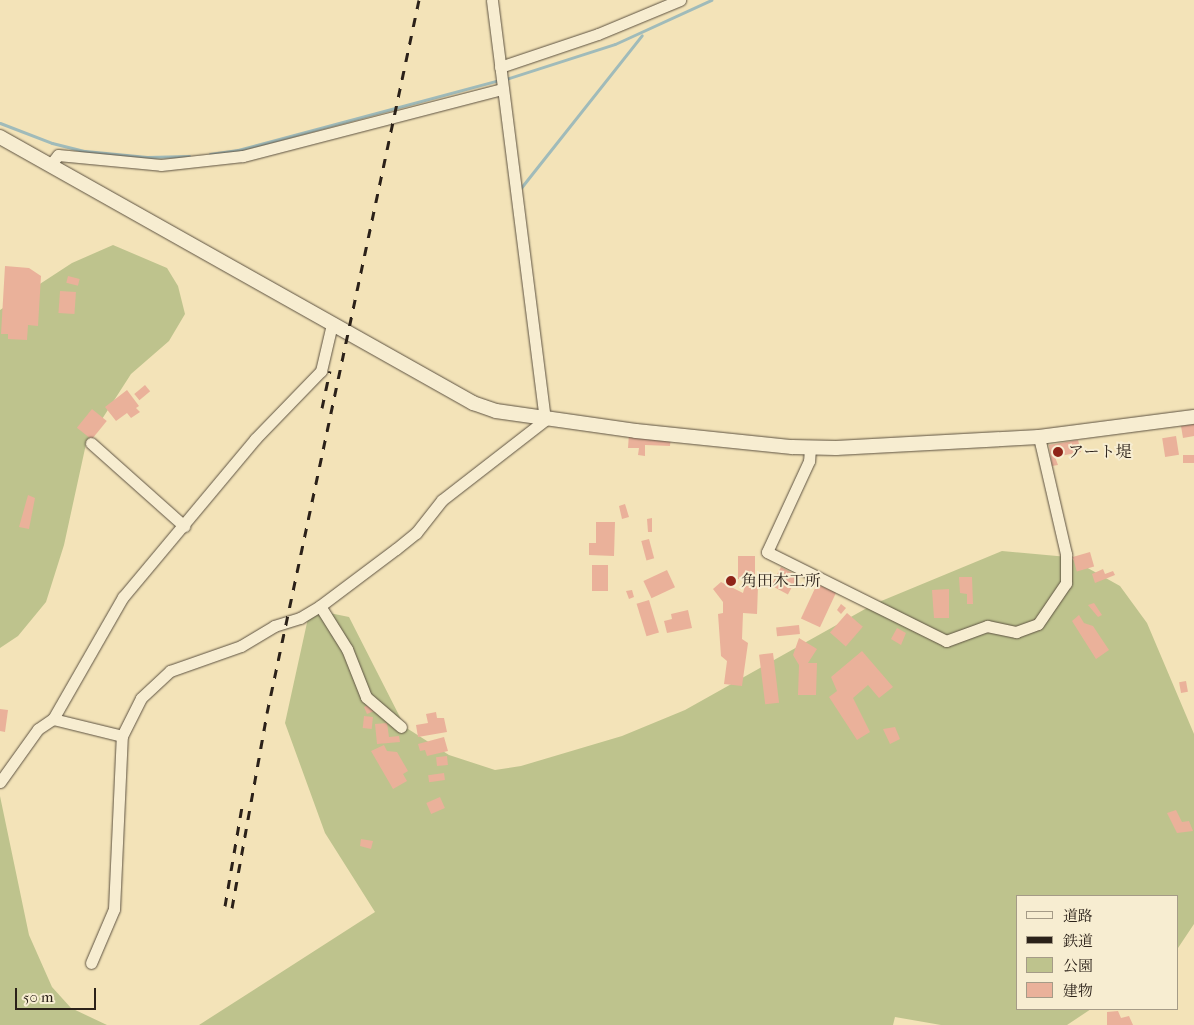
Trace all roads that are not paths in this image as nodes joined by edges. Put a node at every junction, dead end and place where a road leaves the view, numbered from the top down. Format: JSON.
{"nodes":[{"id":1,"x":492,"y":0,"type":"edge"},
{"id":2,"x":680,"y":0,"type":"edge"},
{"id":3,"x":501,"y":78,"type":"junction"},
{"id":4,"x":0,"y":137,"type":"edge"},
{"id":5,"x":51,"y":164,"type":"junction"},
{"id":6,"x":332,"y":324,"type":"junction"},
{"id":7,"x":1194,"y":417,"type":"edge"},
{"id":8,"x":545,"y":420,"type":"junction"},
{"id":9,"x":1039,"y":437,"type":"junction"},
{"id":10,"x":92,"y":443,"type":"dead end"},
{"id":11,"x":810,"y":448,"type":"junction"},
{"id":12,"x":184,"y":526,"type":"junction"},
{"id":13,"x":320,"y":606,"type":"junction"},
{"id":14,"x":53,"y":719,"type":"junction"},
{"id":15,"x":401,"y":726,"type":"dead end"},
{"id":16,"x":122,"y":736,"type":"junction"},
{"id":17,"x":0,"y":782,"type":"edge"},
{"id":18,"x":91,"y":963,"type":"dead end"}],
"edges":[{"from":1,"to":3,"type":"street"},
{"from":2,"to":3,"type":"street"},
{"from":3,"to":5,"type":"street"},
{"from":3,"to":8,"type":"street"},
{"from":4,"to":5,"type":"street"},
{"from":5,"to":6,"type":"street"},
{"from":6,"to":8,"type":"street"},
{"from":6,"to":12,"type":"street"},
{"from":7,"to":9,"type":"street"},
{"from":8,"to":11,"type":"street"},
{"from":8,"to":13,"type":"street"},
{"from":9,"to":11,"type":"street"},
{"from":9,"to":11,"type":"street"},
{"from":10,"to":12,"type":"street"},
{"from":12,"to":14,"type":"street"},
{"from":13,"to":15,"type":"street"},
{"from":13,"to":16,"type":"street"},
{"from":14,"to":16,"type":"street"},
{"from":14,"to":17,"type":"street"},
{"from":16,"to":18,"type":"street"}]}
